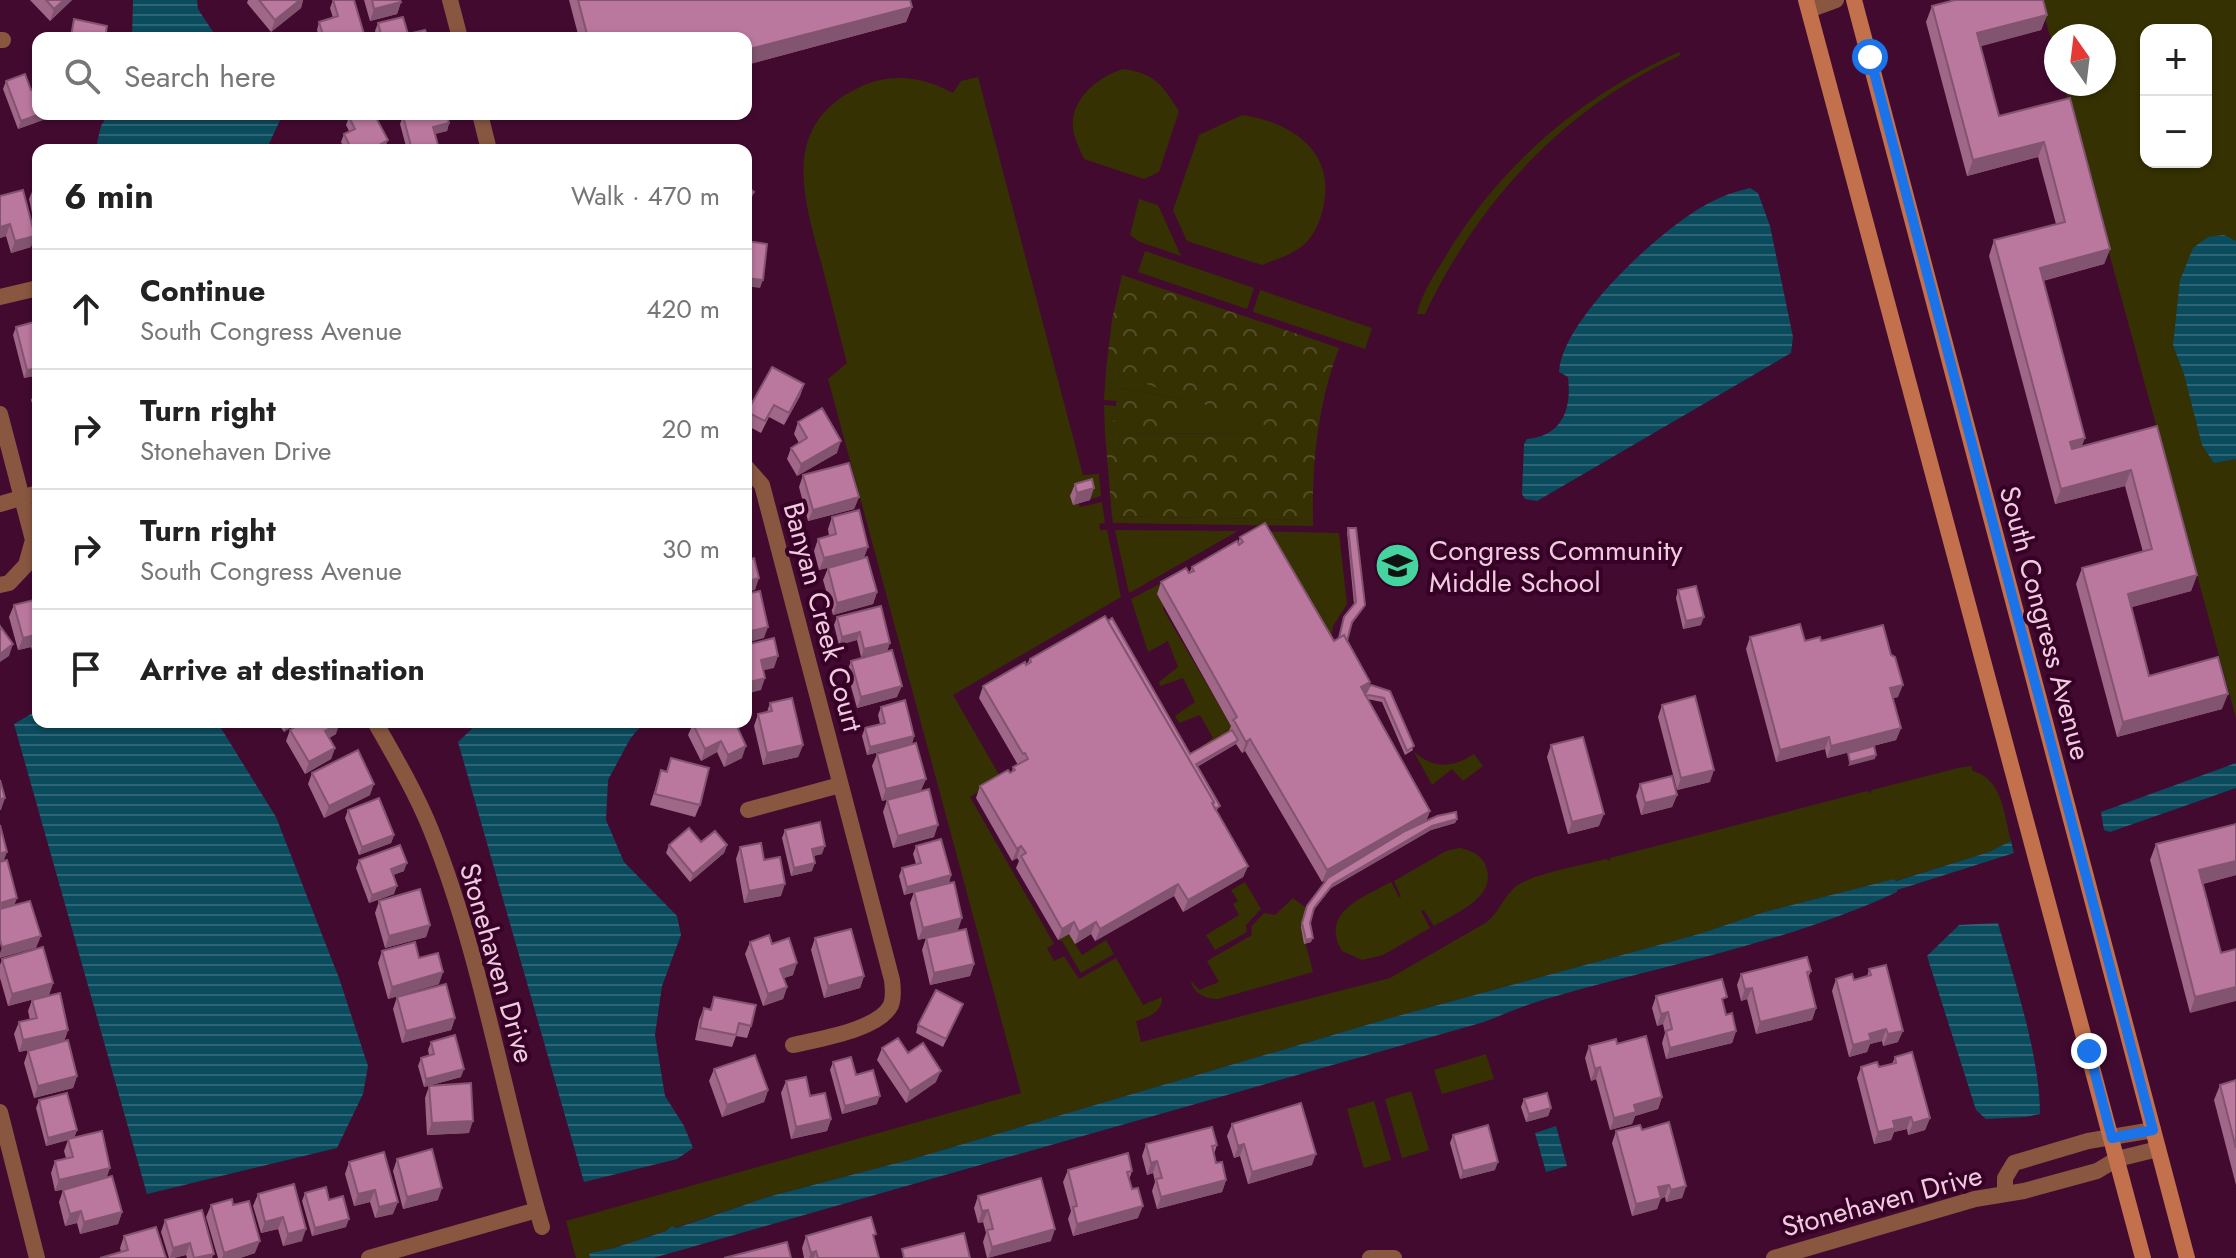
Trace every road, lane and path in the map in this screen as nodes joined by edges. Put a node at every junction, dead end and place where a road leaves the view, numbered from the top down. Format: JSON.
{"nodes":[{"id":1,"x":450,"y":0,"type":"edge"},
{"id":2,"x":1836,"y":0,"type":"edge"},
{"id":3,"x":1854,"y":0,"type":"edge"},
{"id":4,"x":1808,"y":5,"type":"edge"},
{"id":5,"x":458,"y":32,"type":"edge"},
{"id":6,"x":482,"y":120,"type":"edge"},
{"id":7,"x":488,"y":144,"type":"edge"},
{"id":8,"x":32,"y":289,"type":"edge"},
{"id":9,"x":0,"y":297,"type":"edge"},
{"id":10,"x":0,"y":414,"type":"edge"},
{"id":11,"x":752,"y":474,"type":"edge"},
{"id":12,"x":30,"y":495,"type":"edge"},
{"id":13,"x":0,"y":504,"type":"edge"},
{"id":14,"x":32,"y":525,"type":"edge"},
{"id":15,"x":32,"y":544,"type":"edge"},
{"id":16,"x":0,"y":585,"type":"edge"},
{"id":17,"x":378,"y":728,"type":"edge"},
{"id":18,"x":840,"y":785,"type":"junction"},
{"id":19,"x":748,"y":810,"type":"dead end"},
{"id":20,"x":793,"y":1045,"type":"dead end"},
{"id":21,"x":0,"y":1112,"type":"edge"},
{"id":22,"x":2153,"y":1130,"type":"junction"},
{"id":23,"x":2112,"y":1138,"type":"junction"},
{"id":24,"x":2158,"y":1149,"type":"junction"},
{"id":25,"x":2117,"y":1159,"type":"junction"},
{"id":26,"x":2005,"y":1194,"type":"junction"},
{"id":27,"x":537,"y":1210,"type":"junction"},
{"id":28,"x":542,"y":1227,"type":"dead end"},
{"id":29,"x":37,"y":1258,"type":"edge"},
{"id":30,"x":369,"y":1258,"type":"edge"},
{"id":31,"x":1370,"y":1258,"type":"edge"},
{"id":32,"x":1394,"y":1258,"type":"edge"},
{"id":33,"x":1774,"y":1258,"type":"edge"},
{"id":34,"x":2143,"y":1258,"type":"edge"},
{"id":35,"x":2187,"y":1258,"type":"edge"}],
"edges":[{"from":1,"to":5,"type":"street"},
{"from":2,"to":4,"type":"street"},
{"from":3,"to":22,"type":"main road","name":"South Congress Avenue"},
{"from":4,"to":23,"type":"main road"},
{"from":6,"to":7,"type":"street"},
{"from":8,"to":9,"type":"street"},
{"from":10,"to":12,"type":"street"},
{"from":11,"to":18,"type":"street","name":"Banyan Creek Court"},
{"from":12,"to":13,"type":"street"},
{"from":12,"to":14,"type":"street"},
{"from":15,"to":16,"type":"street"},
{"from":17,"to":27,"type":"street","name":"Stonehaven Drive"},
{"from":18,"to":19,"type":"street"},
{"from":18,"to":20,"type":"street","name":"Banyan Creek Court"},
{"from":21,"to":29,"type":"street"},
{"from":22,"to":23,"type":"street","name":"Stonehaven Drive"},
{"from":22,"to":24,"type":"main road","name":"South Congress Avenue"},
{"from":23,"to":25,"type":"main road"},
{"from":23,"to":26,"type":"street","name":"Stonehaven Drive"},
{"from":24,"to":25,"type":"street","name":"Stonehaven Drive"},
{"from":24,"to":35,"type":"main road","name":"South Congress Avenue"},
{"from":25,"to":26,"type":"street","name":"Stonehaven Drive"},
{"from":25,"to":34,"type":"main road"},
{"from":26,"to":33,"type":"street","name":"Stonehaven Drive"},
{"from":27,"to":28,"type":"street","name":"Stonehaven Drive"},
{"from":27,"to":30,"type":"street"},
{"from":31,"to":32,"type":"street"}]}
